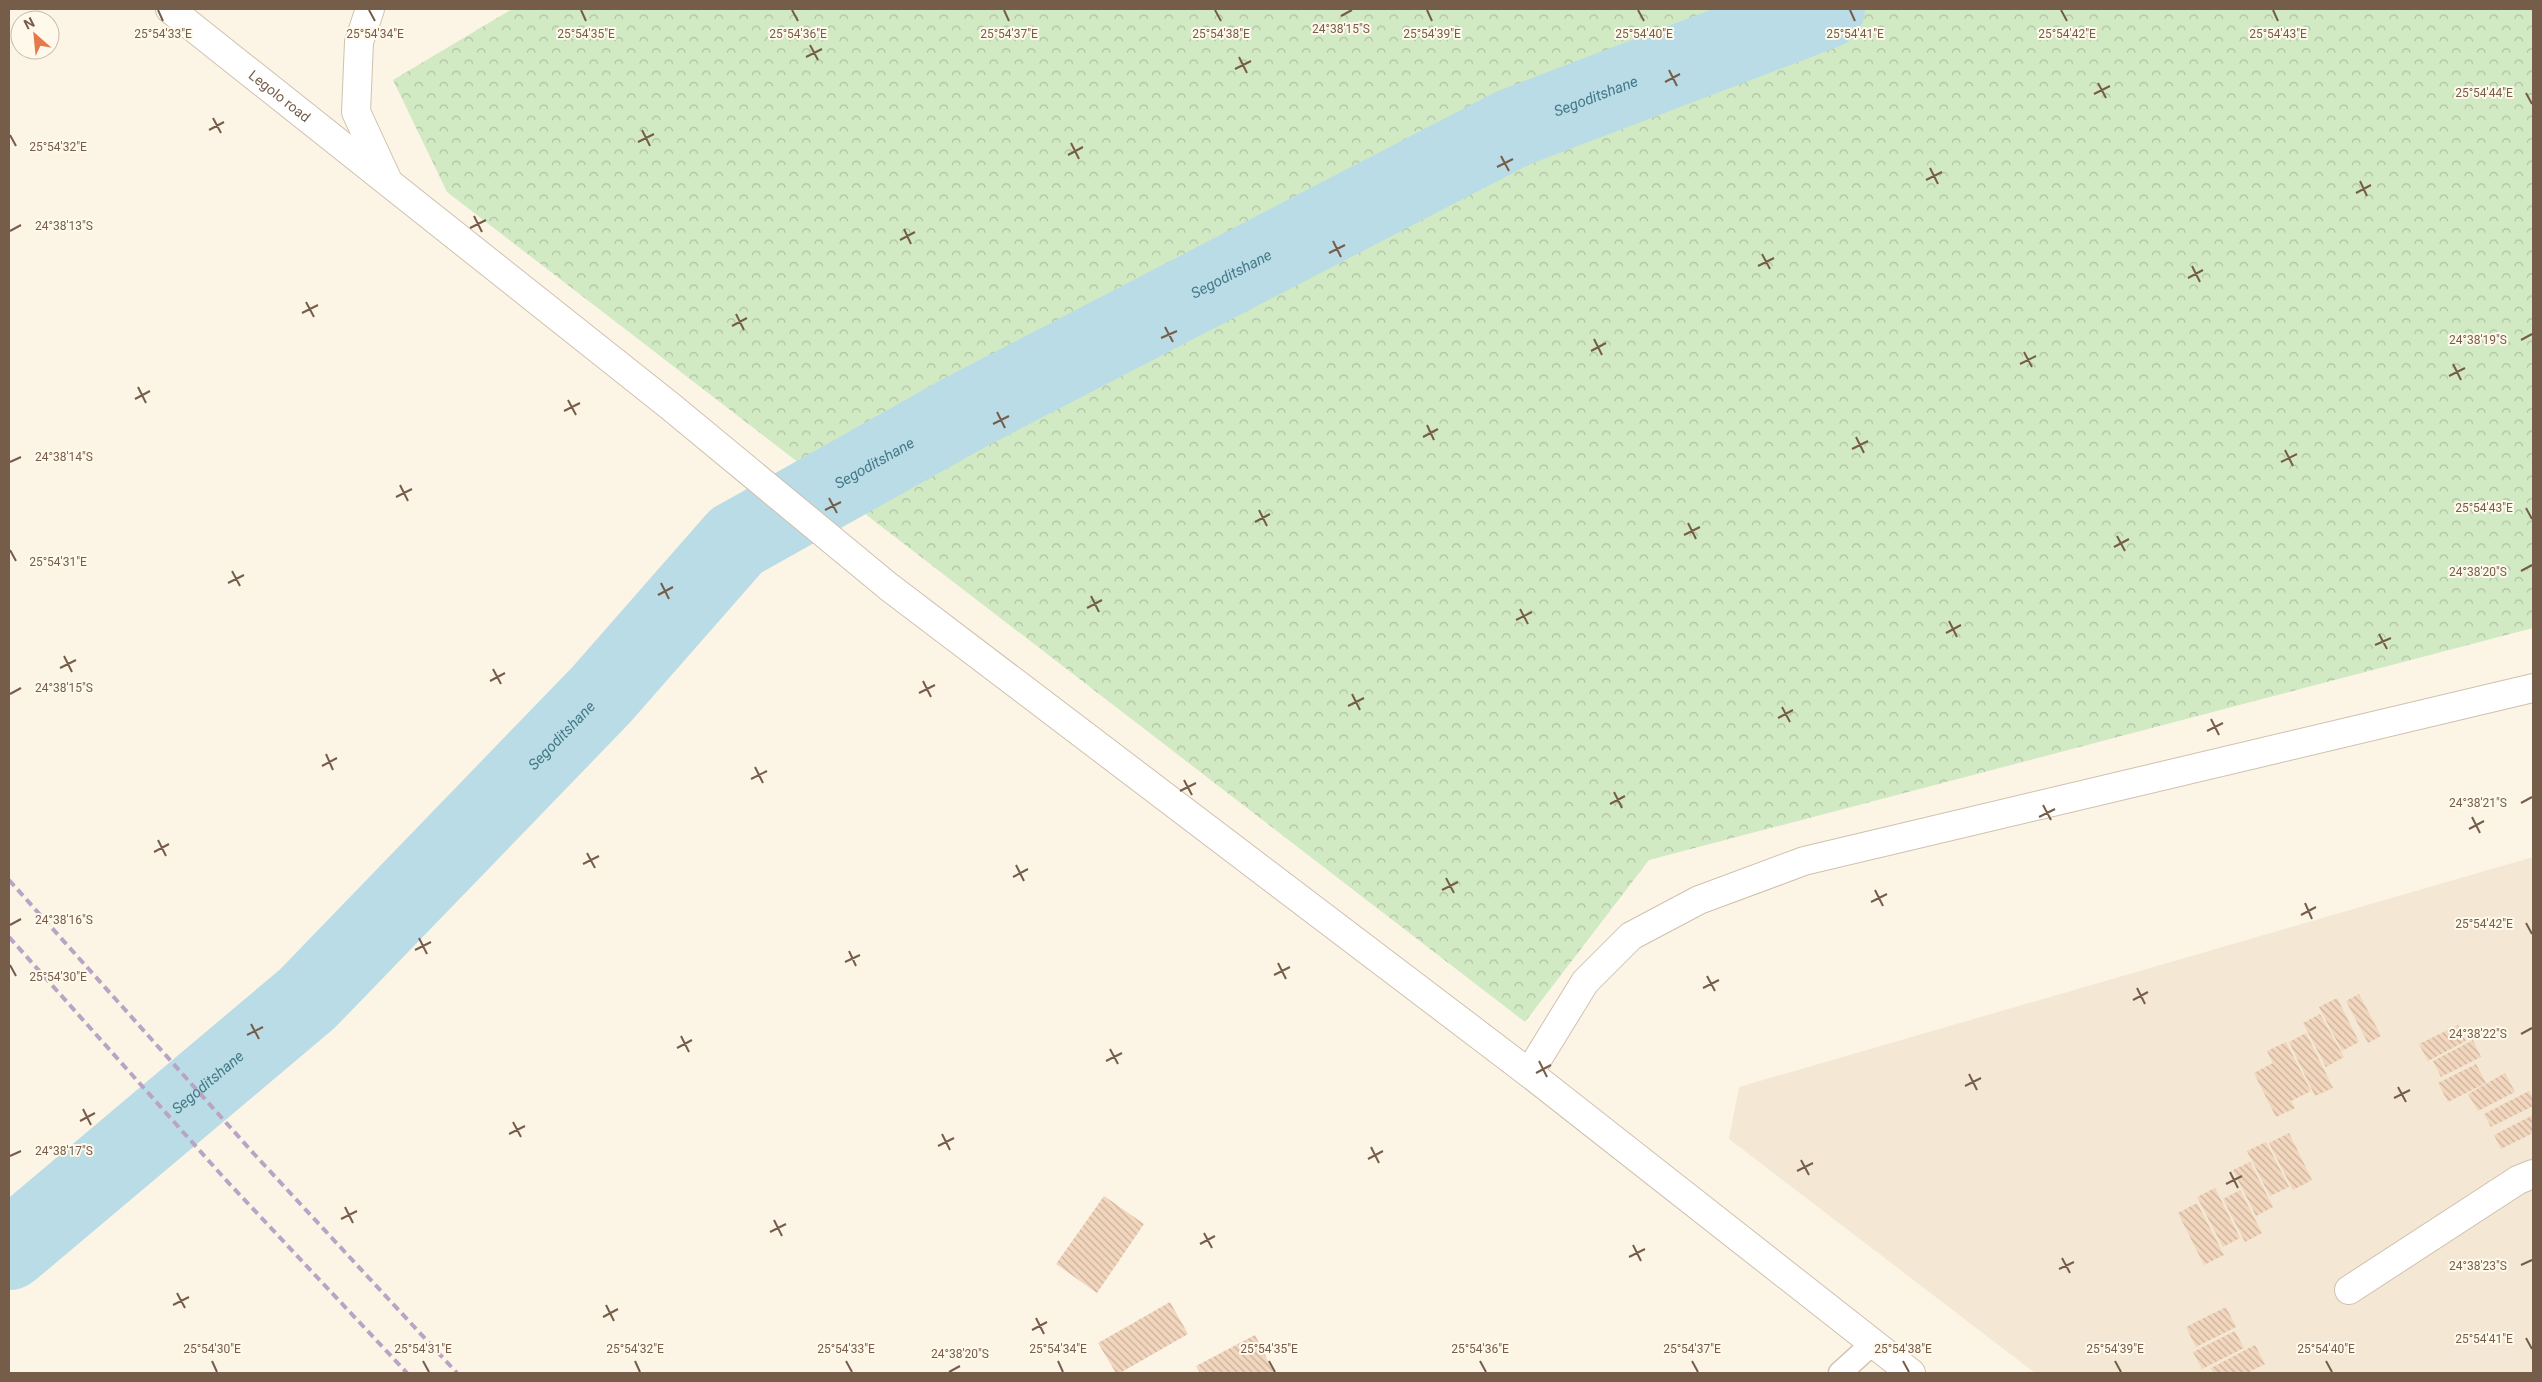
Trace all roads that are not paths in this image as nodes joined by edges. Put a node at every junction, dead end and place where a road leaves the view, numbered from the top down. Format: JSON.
{"nodes":[{"id":1,"x":170,"y":9,"type":"edge"},
{"id":2,"x":370,"y":9,"type":"edge"},
{"id":3,"x":388,"y":183,"type":"junction"},
{"id":4,"x":2533,"y":688,"type":"edge"},
{"id":5,"x":1528,"y":1073,"type":"junction"},
{"id":6,"x":2533,"y":1174,"type":"edge"},
{"id":7,"x":2349,"y":1290,"type":"dead end"},
{"id":8,"x":1872,"y":1344,"type":"junction"},
{"id":9,"x":1840,"y":1373,"type":"edge"},
{"id":10,"x":1911,"y":1373,"type":"edge"}],
"edges":[{"from":1,"to":3,"type":"street","name":"Legolo road"},
{"from":2,"to":3,"type":"street"},
{"from":3,"to":5,"type":"street","name":"Legolo road"},
{"from":4,"to":5,"type":"street"},
{"from":5,"to":8,"type":"street","name":"Legolo road"},
{"from":6,"to":7,"type":"street"},
{"from":8,"to":9,"type":"lane"},
{"from":8,"to":10,"type":"street","name":"Legolo road"}]}
